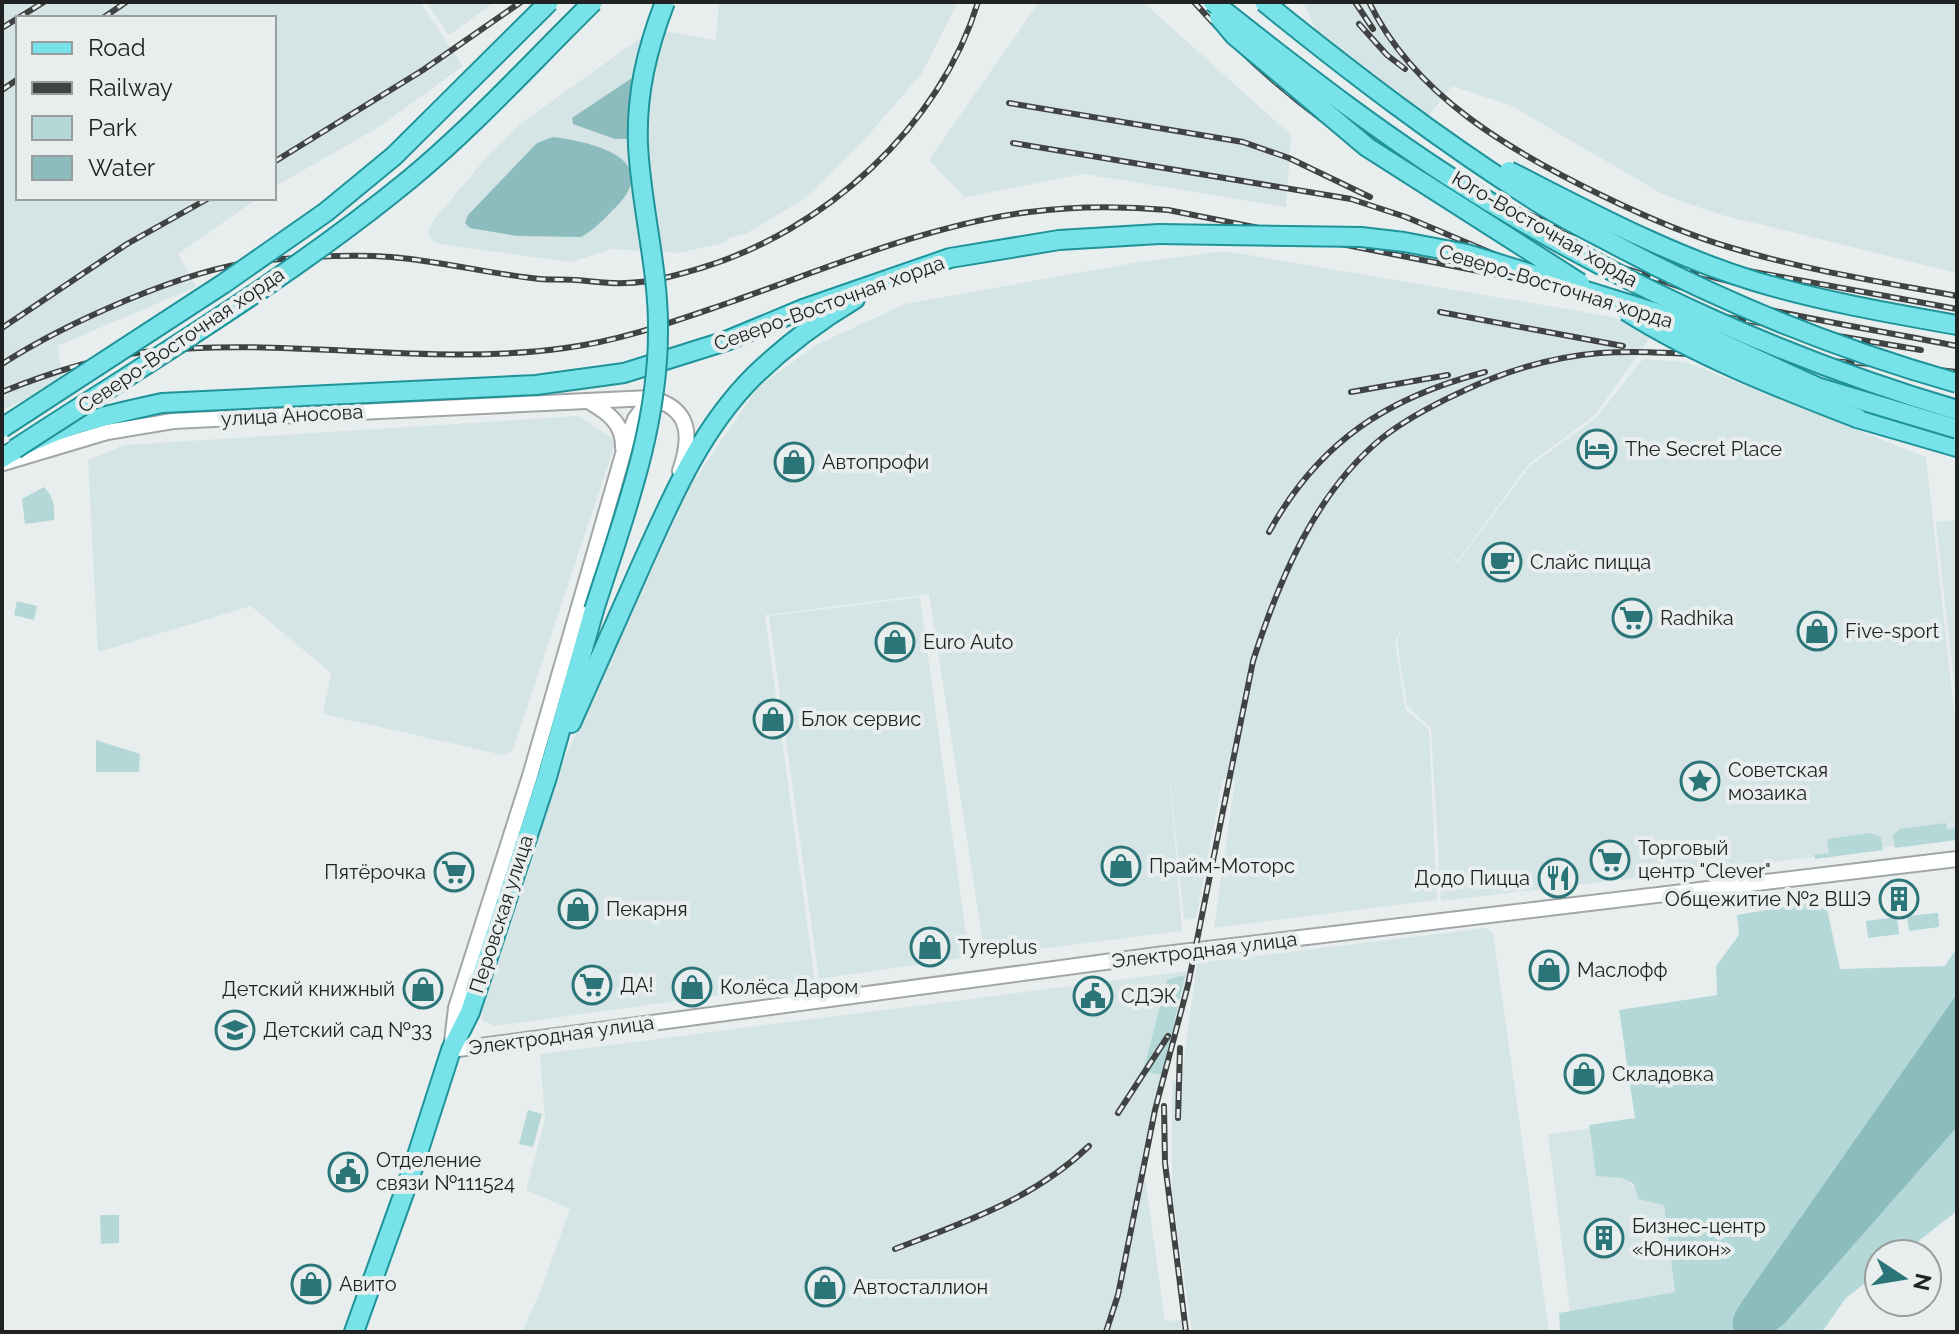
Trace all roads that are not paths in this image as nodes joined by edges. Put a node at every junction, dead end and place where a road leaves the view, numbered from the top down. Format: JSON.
{"nodes":[{"id":1,"x":549,"y":2,"type":"edge"},
{"id":2,"x":593,"y":2,"type":"edge"},
{"id":3,"x":665,"y":2,"type":"edge"},
{"id":4,"x":1210,"y":2,"type":"edge"},
{"id":5,"x":1264,"y":2,"type":"edge"},
{"id":6,"x":1443,"y":137,"type":"junction"},
{"id":7,"x":898,"y":275,"type":"junction"},
{"id":8,"x":1957,"y":325,"type":"edge"},
{"id":9,"x":1957,"y":383,"type":"edge"},
{"id":10,"x":650,"y":398,"type":"junction"},
{"id":11,"x":587,"y":401,"type":"junction"},
{"id":12,"x":1957,"y":410,"type":"edge"},
{"id":13,"x":2,"y":428,"type":"edge"},
{"id":14,"x":1957,"y":429,"type":"edge"},
{"id":15,"x":1957,"y":447,"type":"edge"},
{"id":16,"x":6,"y":457,"type":"edge"},
{"id":17,"x":621,"y":464,"type":"junction"},
{"id":18,"x":658,"y":527,"type":"junction"},
{"id":19,"x":538,"y":777,"type":"junction"},
{"id":20,"x":1957,"y":859,"type":"edge"},
{"id":21,"x":451,"y":1050,"type":"junction"},
{"id":22,"x":354,"y":1332,"type":"edge"}],
"edges":[{"from":1,"to":13,"type":"main road","name":"Северо-Восточная хорда","bridge":true},
{"from":2,"to":16,"type":"main road","name":"Северо-Восточная хорда","bridge":true},
{"from":3,"to":19,"type":"main road","bridge":true},
{"from":4,"to":12,"type":"main road","name":"Юго-Восточная хорда","bridge":true},
{"from":4,"to":15,"type":"main road","bridge":true},
{"from":5,"to":6,"type":"main road","bridge":true},
{"from":6,"to":8,"type":"main road","bridge":true},
{"from":6,"to":9,"type":"main road","bridge":true},
{"from":7,"to":14,"type":"main road","name":"Северо-Восточная хорда","bridge":true},
{"from":7,"to":16,"type":"main road","name":"Северо-Восточная хорда","bridge":true},
{"from":7,"to":18,"type":"main road"},
{"from":10,"to":11,"type":"street","name":"улица Аносова"},
{"from":10,"to":17,"type":"street"},
{"from":10,"to":18,"type":"street"},
{"from":11,"to":16,"type":"street","name":"улица Аносова"},
{"from":11,"to":17,"type":"street"},
{"from":17,"to":19,"type":"street"},
{"from":18,"to":19,"type":"main road"},
{"from":19,"to":21,"type":"main road","name":"Перовская улица"},
{"from":20,"to":21,"type":"street","name":"Электродная улица"},
{"from":21,"to":22,"type":"main road","name":"Перовская улица"}]}
